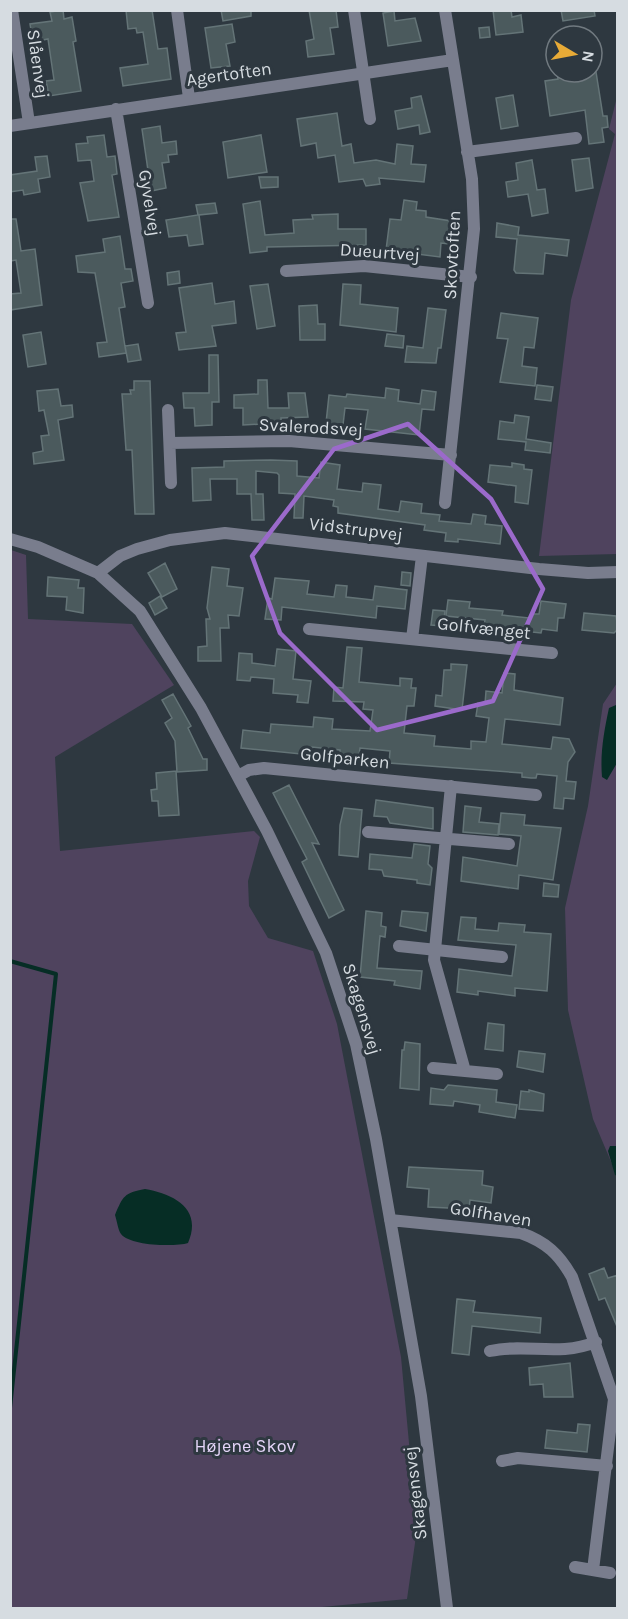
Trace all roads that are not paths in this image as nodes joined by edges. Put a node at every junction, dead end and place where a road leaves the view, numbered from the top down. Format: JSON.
{"nodes":[{"id":1,"x":12,"y":10,"type":"edge"},
{"id":2,"x":177,"y":10,"type":"edge"},
{"id":3,"x":354,"y":10,"type":"edge"},
{"id":4,"x":445,"y":10,"type":"edge"},
{"id":5,"x":453,"y":60,"type":"junction"},
{"id":6,"x":362,"y":73,"type":"junction"},
{"id":7,"x":189,"y":98,"type":"junction"},
{"id":8,"x":116,"y":109,"type":"junction"},
{"id":9,"x":370,"y":119,"type":"dead end"},
{"id":10,"x":29,"y":123,"type":"junction"},
{"id":11,"x":10,"y":126,"type":"edge"},
{"id":12,"x":576,"y":138,"type":"dead end"},
{"id":13,"x":467,"y":152,"type":"junction"},
{"id":14,"x":286,"y":271,"type":"dead end"},
{"id":15,"x":471,"y":277,"type":"junction"},
{"id":16,"x":148,"y":303,"type":"dead end"},
{"id":17,"x":168,"y":410,"type":"dead end"},
{"id":18,"x":170,"y":443,"type":"junction"},
{"id":19,"x":451,"y":455,"type":"junction"},
{"id":20,"x":171,"y":483,"type":"dead end"},
{"id":21,"x":445,"y":503,"type":"dead end"},
{"id":22,"x":10,"y":539,"type":"edge"},
{"id":23,"x":422,"y":556,"type":"junction"},
{"id":24,"x":618,"y":572,"type":"edge"},
{"id":25,"x":98,"y":573,"type":"junction"},
{"id":26,"x":309,"y":629,"type":"dead end"},
{"id":27,"x":412,"y":639,"type":"junction"},
{"id":28,"x":552,"y":652,"type":"dead end"},
{"id":29,"x":238,"y":776,"type":"junction"},
{"id":30,"x":451,"y":786,"type":"junction"},
{"id":31,"x":536,"y":795,"type":"dead end"},
{"id":32,"x":368,"y":832,"type":"dead end"},
{"id":33,"x":446,"y":839,"type":"junction"},
{"id":34,"x":509,"y":844,"type":"dead end"},
{"id":35,"x":399,"y":946,"type":"dead end"},
{"id":36,"x":435,"y":950,"type":"junction"},
{"id":37,"x":502,"y":957,"type":"dead end"},
{"id":38,"x":433,"y":1068,"type":"dead end"},
{"id":39,"x":465,"y":1071,"type":"junction"},
{"id":40,"x":497,"y":1074,"type":"dead end"},
{"id":41,"x":390,"y":1220,"type":"junction"},
{"id":42,"x":596,"y":1342,"type":"junction"},
{"id":43,"x":490,"y":1351,"type":"dead end"},
{"id":44,"x":502,"y":1461,"type":"dead end"},
{"id":45,"x":607,"y":1466,"type":"junction"},
{"id":46,"x":575,"y":1568,"type":"dead end"},
{"id":47,"x":593,"y":1570,"type":"junction"},
{"id":48,"x":610,"y":1573,"type":"dead end"},
{"id":49,"x":447,"y":1608,"type":"edge"}],
"edges":[{"from":1,"to":10,"type":"street","name":"Slåenvej"},
{"from":2,"to":7,"type":"street"},
{"from":3,"to":6,"type":"street"},
{"from":4,"to":5,"type":"street","name":"Skovtoften"},
{"from":5,"to":6,"type":"street","name":"Agertoften"},
{"from":5,"to":13,"type":"street","name":"Skovtoften"},
{"from":6,"to":7,"type":"street","name":"Agertoften"},
{"from":6,"to":9,"type":"street"},
{"from":7,"to":8,"type":"street","name":"Agertoften"},
{"from":8,"to":10,"type":"street","name":"Agertoften"},
{"from":8,"to":16,"type":"street","name":"Gyvelvej"},
{"from":10,"to":11,"type":"street","name":"Agertoften"},
{"from":12,"to":13,"type":"street"},
{"from":13,"to":15,"type":"street","name":"Skovtoften"},
{"from":14,"to":15,"type":"street","name":"Dueurtvej"},
{"from":15,"to":19,"type":"street","name":"Skovtoften"},
{"from":17,"to":18,"type":"street"},
{"from":18,"to":19,"type":"street","name":"Svalerodsvej"},
{"from":18,"to":20,"type":"street"},
{"from":19,"to":21,"type":"street","name":"Skovtoften"},
{"from":22,"to":25,"type":"street","name":"Skagensvej"},
{"from":23,"to":24,"type":"street","name":"Vidstrupvej"},
{"from":23,"to":25,"type":"street","name":"Vidstrupvej"},
{"from":23,"to":27,"type":"street","name":"Golfvænget"},
{"from":25,"to":29,"type":"street","name":"Skagensvej"},
{"from":26,"to":27,"type":"street","name":"Golfvænget"},
{"from":27,"to":28,"type":"street","name":"Golfvænget"},
{"from":29,"to":30,"type":"street","name":"Golfparken"},
{"from":29,"to":41,"type":"street","name":"Skagensvej"},
{"from":30,"to":31,"type":"street","name":"Golfparken"},
{"from":30,"to":33,"type":"street"},
{"from":32,"to":33,"type":"street"},
{"from":33,"to":34,"type":"street"},
{"from":33,"to":36,"type":"street"},
{"from":35,"to":36,"type":"street"},
{"from":36,"to":37,"type":"street"},
{"from":36,"to":39,"type":"street"},
{"from":38,"to":39,"type":"street"},
{"from":39,"to":40,"type":"street"},
{"from":41,"to":42,"type":"street","name":"Golfhaven"},
{"from":41,"to":49,"type":"street","name":"Skagensvej"},
{"from":42,"to":43,"type":"street"},
{"from":42,"to":45,"type":"street","name":"Golfhaven"},
{"from":44,"to":45,"type":"street"},
{"from":45,"to":47,"type":"street","name":"Golfhaven"},
{"from":46,"to":47,"type":"street"},
{"from":47,"to":48,"type":"street"}]}
